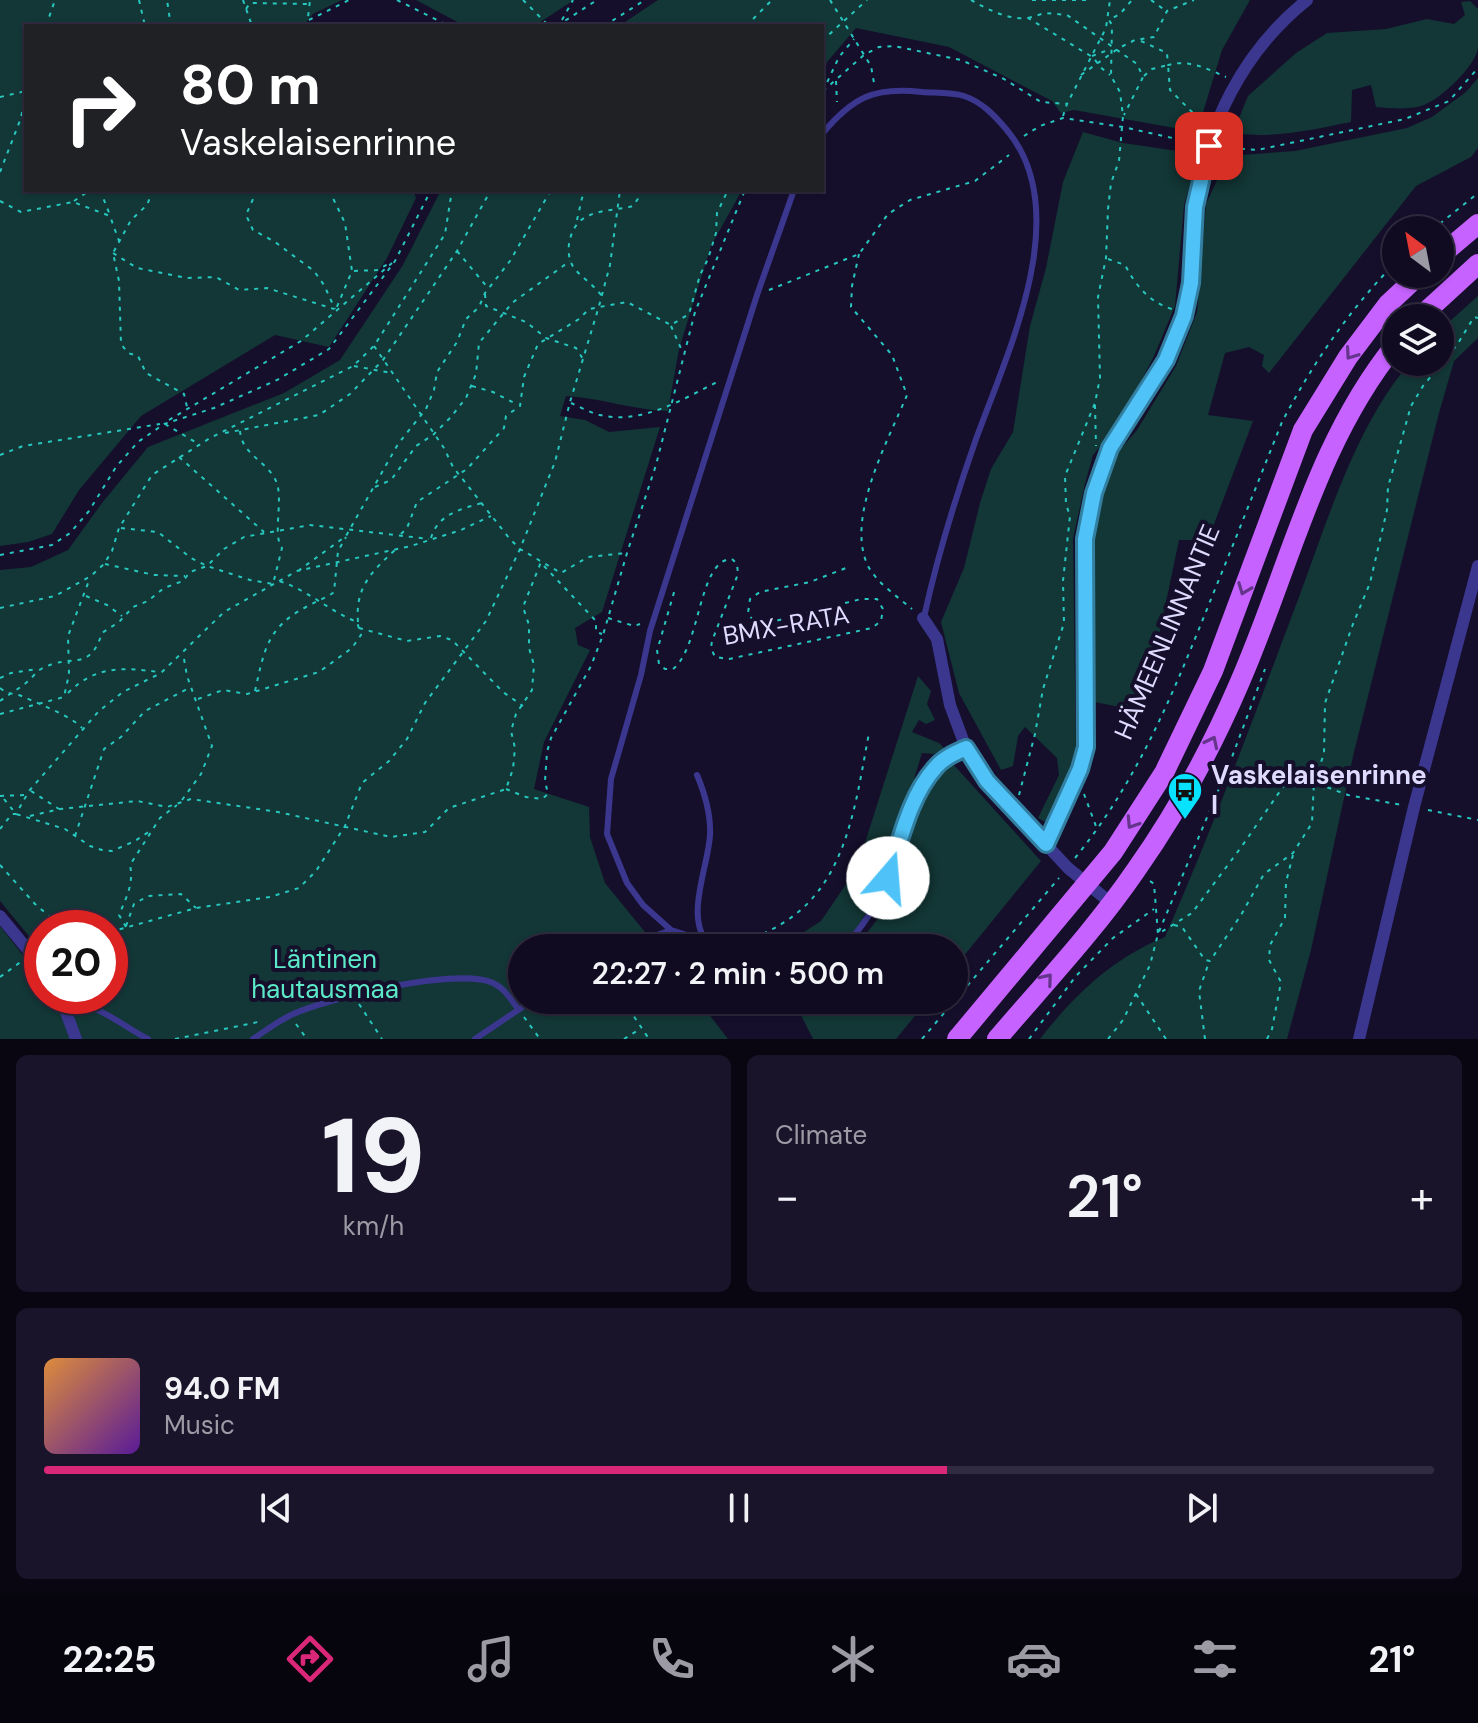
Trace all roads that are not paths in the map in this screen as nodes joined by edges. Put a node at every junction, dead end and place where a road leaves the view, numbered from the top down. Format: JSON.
{"nodes":[{"id":1,"x":1307,"y":0,"type":"edge"},
{"id":2,"x":824,"y":132,"type":"edge"},
{"id":3,"x":793,"y":192,"type":"edge"},
{"id":4,"x":1478,"y":224,"type":"edge"},
{"id":5,"x":1454,"y":244,"type":"edge"},
{"id":6,"x":1478,"y":264,"type":"edge"},
{"id":7,"x":1405,"y":288,"type":"edge"},
{"id":8,"x":1434,"y":304,"type":"edge"},
{"id":9,"x":1382,"y":362,"type":"edge"},
{"id":10,"x":1478,"y":566,"type":"edge"},
{"id":11,"x":923,"y":618,"type":"joint"},
{"id":12,"x":966,"y":748,"type":"junction"},
{"id":13,"x":697,"y":775,"type":"dead end"},
{"id":14,"x":1046,"y":844,"type":"junction"},
{"id":15,"x":1086,"y":884,"type":"junction"},
{"id":16,"x":1111,"y":903,"type":"junction"},
{"id":17,"x":0,"y":916,"type":"edge"},
{"id":18,"x":671,"y":930,"type":"junction"},
{"id":19,"x":660,"y":934,"type":"edge"},
{"id":20,"x":684,"y":934,"type":"edge"},
{"id":21,"x":701,"y":934,"type":"edge"},
{"id":22,"x":856,"y":934,"type":"edge"},
{"id":23,"x":24,"y":945,"type":"edge"},
{"id":24,"x":508,"y":997,"type":"edge"},
{"id":25,"x":67,"y":1014,"type":"edge"},
{"id":26,"x":106,"y":1014,"type":"edge"},
{"id":27,"x":511,"y":1014,"type":"edge"},
{"id":28,"x":76,"y":1039,"type":"edge"},
{"id":29,"x":148,"y":1039,"type":"edge"},
{"id":30,"x":253,"y":1039,"type":"edge"},
{"id":31,"x":475,"y":1039,"type":"edge"},
{"id":32,"x":957,"y":1039,"type":"edge"},
{"id":33,"x":997,"y":1039,"type":"edge"},
{"id":34,"x":1359,"y":1039,"type":"edge"}],
"edges":[{"from":1,"to":14,"type":"street"},
{"from":2,"to":11,"type":"lane"},
{"from":3,"to":18,"type":"lane"},
{"from":4,"to":5,"type":"main road"},
{"from":6,"to":8,"type":"main road"},
{"from":7,"to":15,"type":"main road","name":"HÄMEENLINNANTIE","one_way":true},
{"from":16,"to":9,"type":"main road","one_way":true},
{"from":10,"to":34,"type":"street"},
{"from":11,"to":12,"type":"street"},
{"from":12,"to":14,"type":"street"},
{"from":12,"to":22,"type":"lane"},
{"from":13,"to":21,"type":"lane"},
{"from":14,"to":15,"type":"street"},
{"from":15,"to":16,"type":"street"},
{"from":15,"to":32,"type":"main road","name":"HÄMEENLINNANTIE"},
{"from":33,"to":16,"type":"main road","one_way":true},
{"from":17,"to":23,"type":"street"},
{"from":18,"to":19,"type":"lane"},
{"from":18,"to":20,"type":"lane"},
{"from":24,"to":30,"type":"lane"},
{"from":25,"to":28,"type":"street"},
{"from":26,"to":29,"type":"lane"},
{"from":27,"to":31,"type":"lane"}]}
